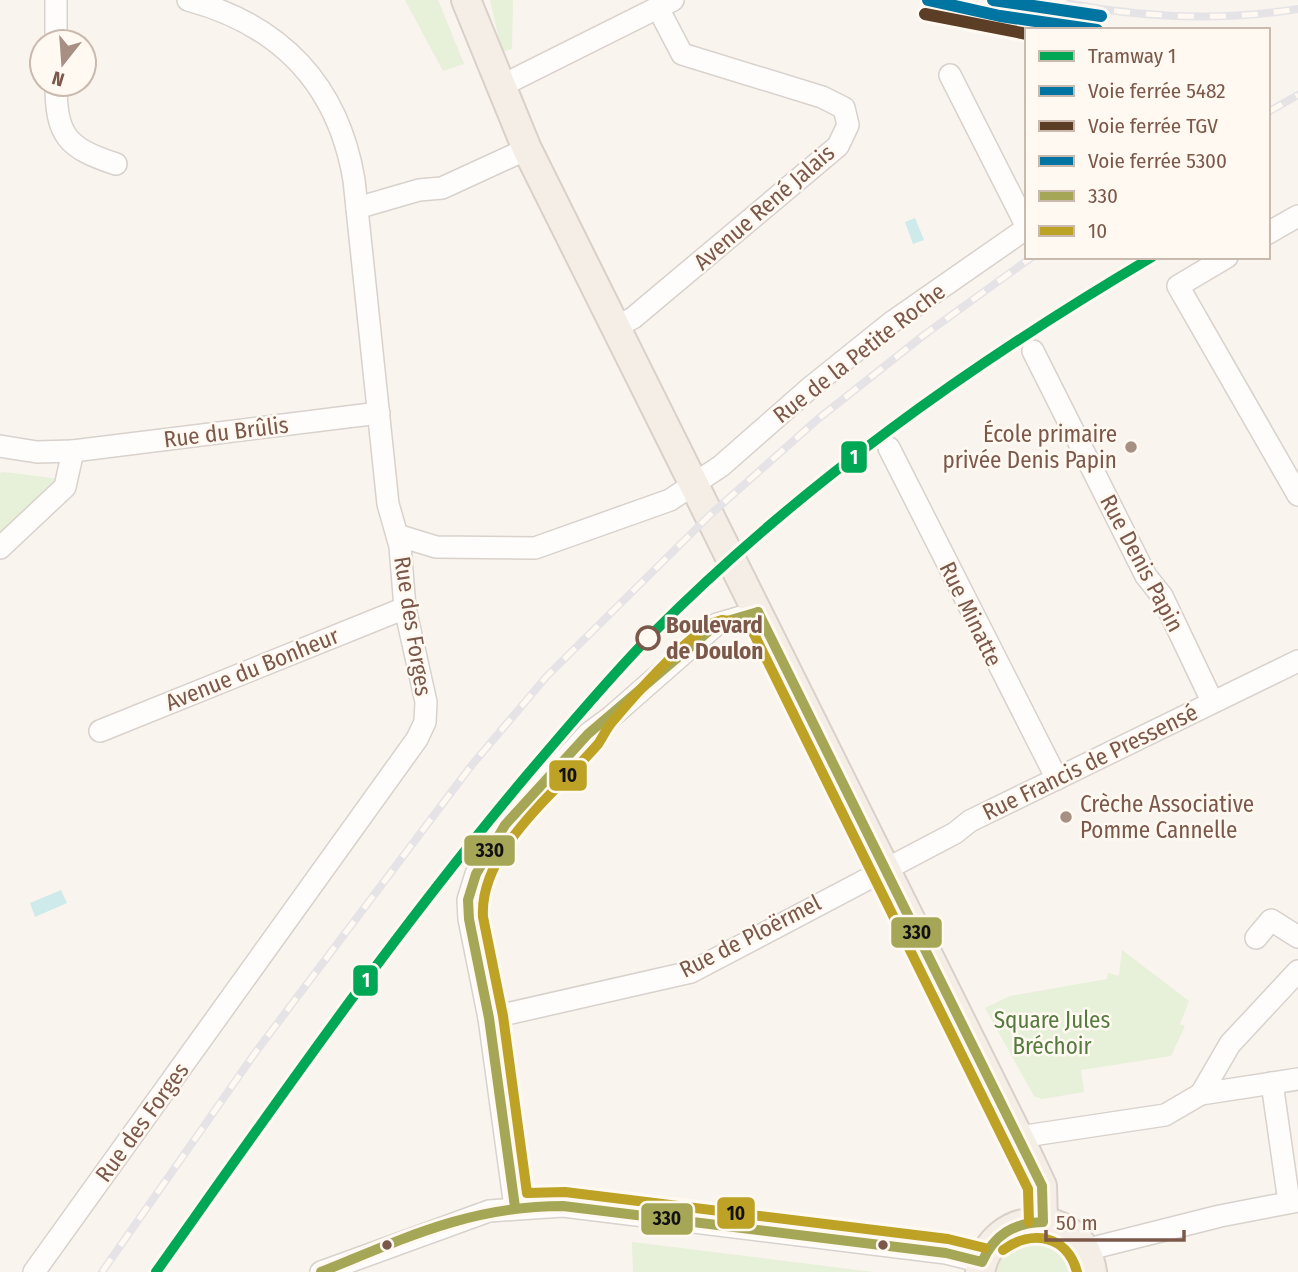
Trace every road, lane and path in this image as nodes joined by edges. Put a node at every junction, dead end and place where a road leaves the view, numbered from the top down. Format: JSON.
{"nodes":[{"id":1,"x":56,"y":0,"type":"edge"},
{"id":2,"x":188,"y":0,"type":"edge"},
{"id":3,"x":466,"y":0,"type":"edge"},
{"id":4,"x":665,"y":4,"type":"edge"},
{"id":5,"x":56,"y":28,"type":"edge"},
{"id":6,"x":950,"y":75,"type":"dead end"},
{"id":7,"x":501,"y":86,"type":"junction"},
{"id":8,"x":56,"y":98,"type":"edge"},
{"id":9,"x":527,"y":149,"type":"junction"},
{"id":10,"x":116,"y":164,"type":"dead end"},
{"id":11,"x":357,"y":208,"type":"junction"},
{"id":12,"x":1298,"y":216,"type":"edge"},
{"id":13,"x":1025,"y":224,"type":"edge"},
{"id":14,"x":1025,"y":229,"type":"edge"},
{"id":15,"x":1270,"y":232,"type":"edge"},
{"id":16,"x":1224,"y":259,"type":"edge"},
{"id":17,"x":616,"y":327,"type":"junction"},
{"id":18,"x":1033,"y":351,"type":"dead end"},
{"id":19,"x":379,"y":413,"type":"junction"},
{"id":20,"x":0,"y":446,"type":"edge"},
{"id":21,"x":889,"y":448,"type":"dead end"},
{"id":22,"x":73,"y":451,"type":"junction"},
{"id":23,"x":695,"y":484,"type":"junction"},
{"id":24,"x":1295,"y":484,"type":"edge"},
{"id":25,"x":397,"y":535,"type":"junction"},
{"id":26,"x":0,"y":548,"type":"edge"},
{"id":27,"x":405,"y":608,"type":"junction"},
{"id":28,"x":758,"y":612,"type":"junction"},
{"id":29,"x":1298,"y":661,"type":"edge"},
{"id":30,"x":1212,"y":701,"type":"junction"},
{"id":31,"x":100,"y":731,"type":"dead end"},
{"id":32,"x":1057,"y":779,"type":"junction"},
{"id":33,"x":884,"y":869,"type":"junction"},
{"id":34,"x":1298,"y":937,"type":"edge"},
{"id":35,"x":1256,"y":938,"type":"dead end"},
{"id":36,"x":1298,"y":971,"type":"edge"},
{"id":37,"x":489,"y":1018,"type":"junction"},
{"id":38,"x":1298,"y":1079,"type":"edge"},
{"id":39,"x":1272,"y":1083,"type":"junction"},
{"id":40,"x":1201,"y":1094,"type":"junction"},
{"id":41,"x":1019,"y":1137,"type":"junction"},
{"id":42,"x":1294,"y":1201,"type":"edge"},
{"id":43,"x":515,"y":1207,"type":"junction"},
{"id":44,"x":1042,"y":1222,"type":"junction"},
{"id":45,"x":1089,"y":1261,"type":"edge"},
{"id":46,"x":981,"y":1267,"type":"edge"},
{"id":47,"x":34,"y":1272,"type":"edge"},
{"id":48,"x":321,"y":1272,"type":"edge"}],
"edges":[{"from":1,"to":5,"type":"street"},
{"from":2,"to":11,"type":"street","name":"Rue des Forges"},
{"from":3,"to":7,"type":"main road"},
{"from":4,"to":7,"type":"street"},
{"from":4,"to":17,"type":"street","name":"Avenue René Jalais"},
{"from":6,"to":13,"type":"street"},
{"from":7,"to":9,"type":"main road"},
{"from":8,"to":10,"type":"street"},
{"from":9,"to":11,"type":"street"},
{"from":9,"to":17,"type":"main road"},
{"from":11,"to":19,"type":"street","name":"Rue des Forges"},
{"from":12,"to":15,"type":"street"},
{"from":14,"to":23,"type":"street","name":"Rue de la Petite Roche"},
{"from":16,"to":24,"type":"street"},
{"from":17,"to":23,"type":"main road"},
{"from":18,"to":30,"type":"street","name":"Rue Denis Papin"},
{"from":19,"to":22,"type":"street","name":"Rue du Brûlis"},
{"from":19,"to":25,"type":"street","name":"Rue des Forges"},
{"from":20,"to":22,"type":"street","name":"Rue du Brûlis"},
{"from":21,"to":32,"type":"street","name":"Rue Minatte"},
{"from":22,"to":26,"type":"street"},
{"from":23,"to":25,"type":"street","name":"Rue de la Petite Roche"},
{"from":23,"to":28,"type":"main road"},
{"from":25,"to":27,"type":"street","name":"Rue des Forges"},
{"from":27,"to":31,"type":"street","name":"Avenue du Bonheur"},
{"from":27,"to":47,"type":"street","name":"Rue des Forges"},
{"from":28,"to":33,"type":"main road"},
{"from":28,"to":37,"type":"street"},
{"from":29,"to":30,"type":"street","name":"Rue Francis de Pressensé"},
{"from":30,"to":32,"type":"street","name":"Rue Francis de Pressensé"},
{"from":32,"to":33,"type":"street","name":"Rue Francis de Pressensé"},
{"from":33,"to":37,"type":"street","name":"Rue de Ploërmel"},
{"from":33,"to":41,"type":"main road"},
{"from":34,"to":35,"type":"street"},
{"from":36,"to":40,"type":"street"},
{"from":37,"to":43,"type":"street"},
{"from":38,"to":39,"type":"street"},
{"from":39,"to":40,"type":"street"},
{"from":39,"to":42,"type":"street"},
{"from":40,"to":41,"type":"street"},
{"from":41,"to":44,"type":"main road"},
{"from":42,"to":45,"type":"street"},
{"from":43,"to":46,"type":"street"},
{"from":43,"to":48,"type":"street"},
{"from":44,"to":45,"type":"main road"},
{"from":44,"to":46,"type":"main road"}]}
